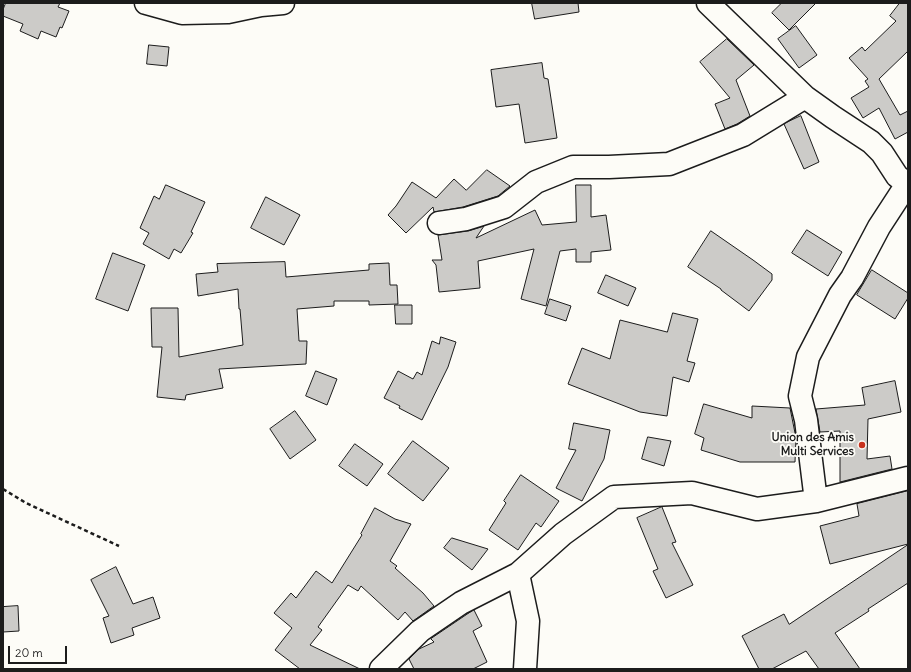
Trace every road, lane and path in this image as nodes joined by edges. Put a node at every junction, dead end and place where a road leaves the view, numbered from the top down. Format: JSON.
{"nodes":[{"id":1,"x":146,"y":3,"type":"edge"},
{"id":2,"x":283,"y":3,"type":"edge"},
{"id":3,"x":708,"y":3,"type":"edge"},
{"id":4,"x":805,"y":97,"type":"junction"},
{"id":5,"x":907,"y":184,"type":"edge"},
{"id":6,"x":439,"y":223,"type":"dead end"},
{"id":7,"x":908,"y":478,"type":"edge"},
{"id":8,"x":3,"y":489,"type":"edge"},
{"id":9,"x":816,"y":501,"type":"junction"},
{"id":10,"x":119,"y":546,"type":"dead end"},
{"id":11,"x":518,"y":574,"type":"junction"},
{"id":12,"x":382,"y":669,"type":"edge"},
{"id":13,"x":525,"y":669,"type":"edge"}],
"edges":[{"from":1,"to":2,"type":"street"},
{"from":3,"to":4,"type":"street"},
{"from":4,"to":5,"type":"street"},
{"from":4,"to":6,"type":"street"},
{"from":5,"to":9,"type":"street"},
{"from":7,"to":9,"type":"street"},
{"from":8,"to":10,"type":"path"},
{"from":9,"to":11,"type":"street"},
{"from":11,"to":12,"type":"street"},
{"from":11,"to":13,"type":"street"}]}
